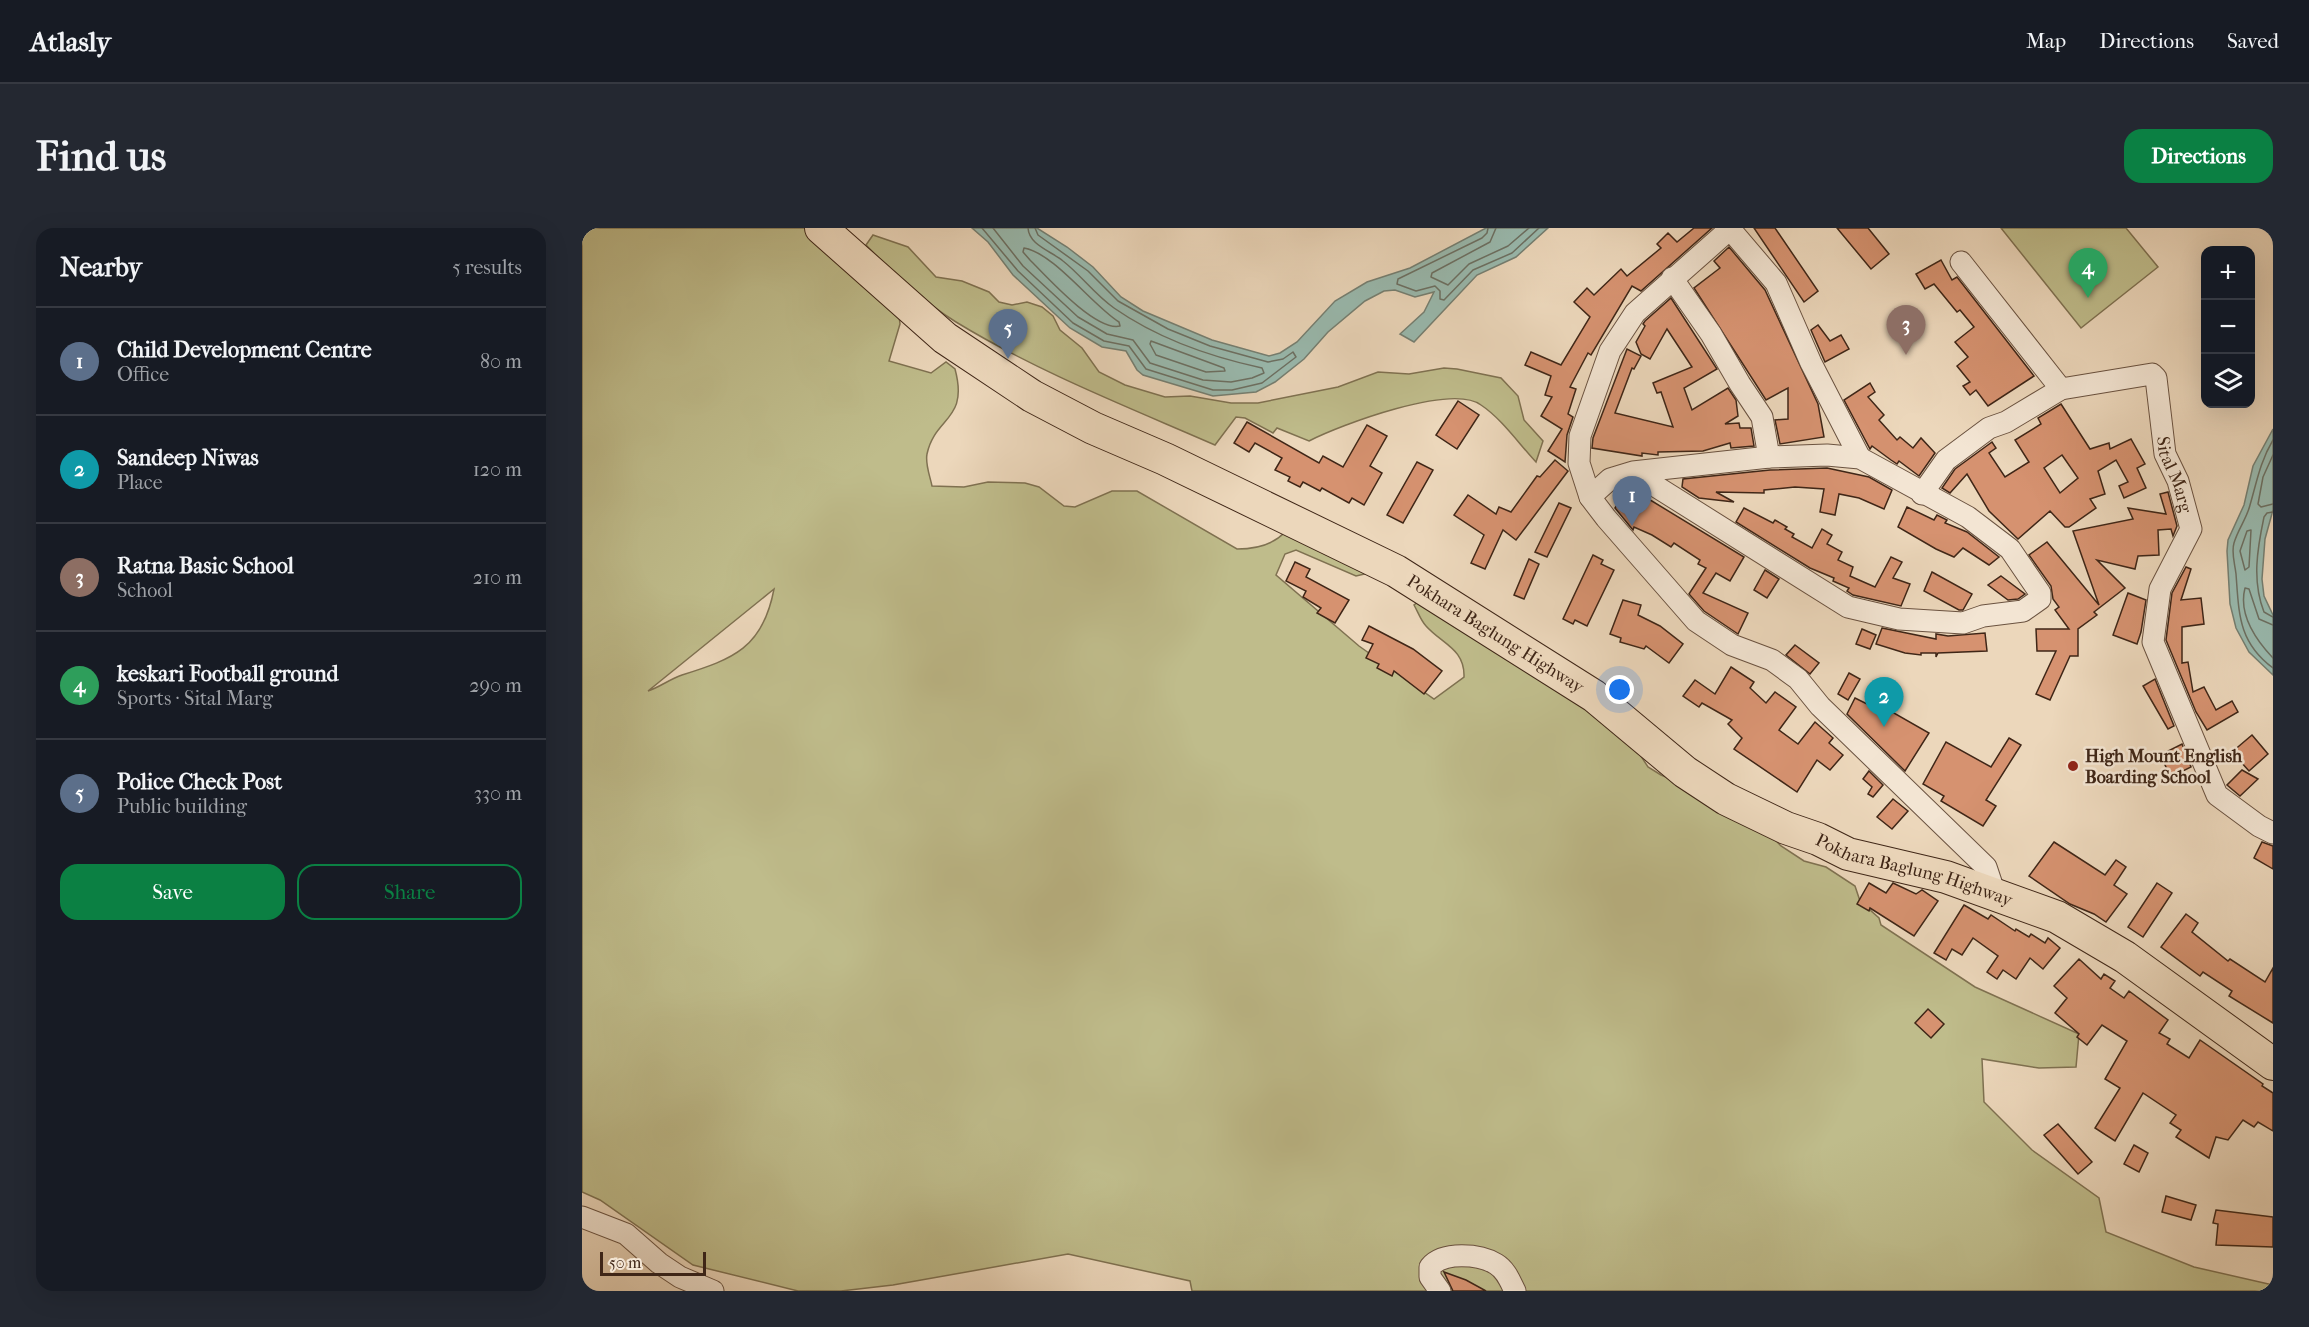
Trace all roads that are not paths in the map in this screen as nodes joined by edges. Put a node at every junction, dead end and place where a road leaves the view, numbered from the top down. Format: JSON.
{"nodes":[{"id":1,"x":821,"y":228,"type":"edge"},
{"id":2,"x":1961,"y":262,"type":"dead end"},
{"id":3,"x":1672,"y":278,"type":"junction"},
{"id":4,"x":2061,"y":389,"type":"junction"},
{"id":5,"x":1769,"y":457,"type":"junction"},
{"id":6,"x":1860,"y":458,"type":"junction"},
{"id":7,"x":1633,"y":472,"type":"junction"},
{"id":8,"x":1922,"y":494,"type":"junction"},
{"id":9,"x":1590,"y":497,"type":"junction"},
{"id":10,"x":2273,"y":832,"type":"edge"},
{"id":11,"x":1995,"y":894,"type":"junction"},
{"id":12,"x":2273,"y":1064,"type":"edge"},
{"id":13,"x":582,"y":1217,"type":"edge"},
{"id":14,"x":713,"y":1291,"type":"edge"},
{"id":15,"x":1440,"y":1291,"type":"edge"},
{"id":16,"x":1515,"y":1291,"type":"edge"}],
"edges":[{"from":1,"to":11,"type":"highway","name":"Pokhara Baglung Highway"},
{"from":2,"to":4,"type":"street"},
{"from":3,"to":5,"type":"street"},
{"from":3,"to":6,"type":"street"},
{"from":3,"to":9,"type":"street"},
{"from":4,"to":8,"type":"street"},
{"from":4,"to":10,"type":"street","name":"Sital Marg"},
{"from":5,"to":6,"type":"street"},
{"from":5,"to":7,"type":"street"},
{"from":6,"to":8,"type":"street"},
{"from":7,"to":8,"type":"street"},
{"from":7,"to":9,"type":"street"},
{"from":9,"to":11,"type":"street"},
{"from":11,"to":12,"type":"highway","name":"Pokhara Baglung Highway"},
{"from":13,"to":14,"type":"street"},
{"from":15,"to":16,"type":"street"}]}
